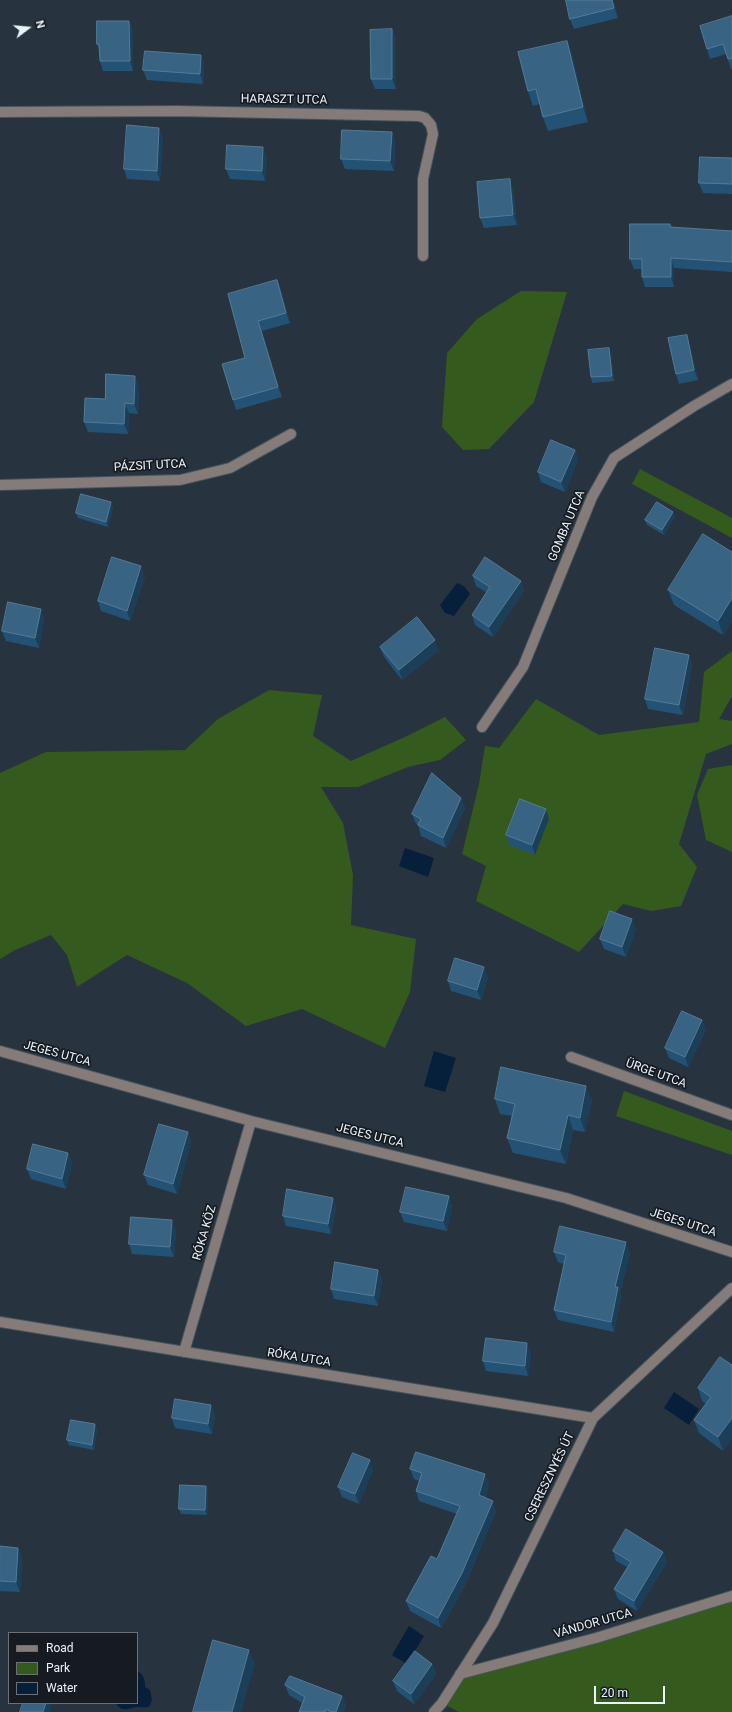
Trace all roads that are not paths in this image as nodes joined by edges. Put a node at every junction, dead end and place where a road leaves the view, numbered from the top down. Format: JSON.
{"nodes":[{"id":1,"x":0,"y":112,"type":"edge"},
{"id":2,"x":423,"y":256,"type":"dead end"},
{"id":3,"x":732,"y":384,"type":"edge"},
{"id":4,"x":291,"y":434,"type":"dead end"},
{"id":5,"x":0,"y":485,"type":"edge"},
{"id":6,"x":482,"y":727,"type":"dead end"},
{"id":7,"x":0,"y":1051,"type":"edge"},
{"id":8,"x":571,"y":1057,"type":"dead end"},
{"id":9,"x":732,"y":1115,"type":"edge"},
{"id":10,"x":251,"y":1121,"type":"junction"},
{"id":11,"x":732,"y":1252,"type":"edge"},
{"id":12,"x":732,"y":1288,"type":"edge"},
{"id":13,"x":0,"y":1322,"type":"edge"},
{"id":14,"x":184,"y":1352,"type":"junction"},
{"id":15,"x":593,"y":1418,"type":"junction"},
{"id":16,"x":732,"y":1596,"type":"edge"},
{"id":17,"x":460,"y":1674,"type":"junction"},
{"id":18,"x":434,"y":1712,"type":"edge"}],
"edges":[{"from":1,"to":2,"type":"street","name":"HARASZT UTCA"},
{"from":3,"to":6,"type":"street","name":"GOMBA UTCA"},
{"from":4,"to":5,"type":"street","name":"PÁZSIT UTCA"},
{"from":7,"to":10,"type":"street","name":"JEGES UTCA"},
{"from":8,"to":9,"type":"street","name":"ÜRGE UTCA"},
{"from":10,"to":11,"type":"street","name":"JEGES UTCA"},
{"from":10,"to":14,"type":"street","name":"RÓKA KÖZ"},
{"from":12,"to":15,"type":"street","name":"CSERESZNYÉS ÚT"},
{"from":13,"to":14,"type":"street","name":"RÓKA UTCA"},
{"from":14,"to":15,"type":"street","name":"RÓKA UTCA"},
{"from":15,"to":17,"type":"street","name":"CSERESZNYÉS ÚT"},
{"from":16,"to":17,"type":"street","name":"VÁNDOR UTCA"},
{"from":17,"to":18,"type":"street","name":"CSERESZNYÉS ÚT"}]}
